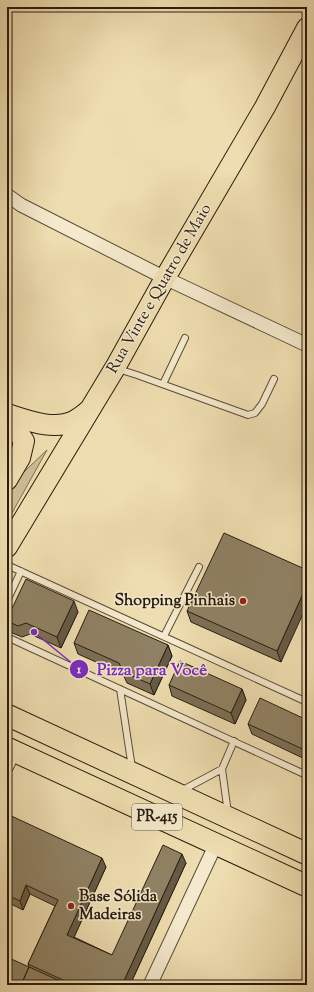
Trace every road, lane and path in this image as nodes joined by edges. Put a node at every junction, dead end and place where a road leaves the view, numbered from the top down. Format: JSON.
{"nodes":[{"id":1,"x":307,"y":28,"type":"edge"},
{"id":2,"x":7,"y":195,"type":"edge"},
{"id":3,"x":166,"y":278,"type":"junction"},
{"id":4,"x":185,"y":338,"type":"dead end"},
{"id":5,"x":307,"y":345,"type":"edge"},
{"id":6,"x":115,"y":368,"type":"junction"},
{"id":7,"x":274,"y":378,"type":"dead end"},
{"id":8,"x":164,"y":384,"type":"junction"},
{"id":9,"x":91,"y":410,"type":"junction"},
{"id":10,"x":7,"y":414,"type":"edge"},
{"id":11,"x":7,"y":417,"type":"edge"},
{"id":12,"x":7,"y":480,"type":"edge"},
{"id":13,"x":7,"y":547,"type":"edge"},
{"id":14,"x":7,"y":565,"type":"edge"},
{"id":15,"x":199,"y":567,"type":"dead end"},
{"id":16,"x":21,"y":571,"type":"junction"},
{"id":17,"x":7,"y":601,"type":"edge"},
{"id":18,"x":164,"y":636,"type":"junction"},
{"id":19,"x":7,"y":637,"type":"edge"},
{"id":20,"x":120,"y":689,"type":"junction"},
{"id":21,"x":307,"y":702,"type":"edge"},
{"id":22,"x":7,"y":716,"type":"edge"},
{"id":23,"x":234,"y":742,"type":"junction"},
{"id":24,"x":9,"y":755,"type":"edge"},
{"id":25,"x":222,"y":769,"type":"junction"},
{"id":26,"x":302,"y":773,"type":"dead end"},
{"id":27,"x":133,"y":774,"type":"junction"},
{"id":28,"x":176,"y":794,"type":"junction"},
{"id":29,"x":228,"y":818,"type":"junction"},
{"id":30,"x":216,"y":844,"type":"junction"},
{"id":31,"x":307,"y":854,"type":"edge"},
{"id":32,"x":307,"y":886,"type":"edge"},
{"id":33,"x":150,"y":985,"type":"edge"}],
"edges":[{"from":1,"to":3,"type":"main road","name":"Rua Vinte e Quatro de Maio"},
{"from":2,"to":3,"type":"street"},
{"from":3,"to":5,"type":"street"},
{"from":3,"to":6,"type":"main road","name":"Rua Vinte e Quatro de Maio"},
{"from":4,"to":8,"type":"lane"},
{"from":6,"to":8,"type":"lane"},
{"from":6,"to":9,"type":"main road","name":"Rua Vinte e Quatro de Maio"},
{"from":7,"to":8,"type":"lane"},
{"from":9,"to":10,"type":"main road"},
{"from":9,"to":13,"type":"main road","name":"Rua Vinte e Quatro de Maio"},
{"from":11,"to":12,"type":"main road"},
{"from":14,"to":16,"type":"lane"},
{"from":15,"to":18,"type":"lane"},
{"from":16,"to":17,"type":"lane"},
{"from":16,"to":18,"type":"lane"},
{"from":18,"to":21,"type":"lane"},
{"from":19,"to":20,"type":"lane"},
{"from":20,"to":23,"type":"lane"},
{"from":20,"to":27,"type":"lane"},
{"from":22,"to":27,"type":"highway","number":"PR-415"},
{"from":23,"to":25,"type":"lane"},
{"from":23,"to":26,"type":"lane"},
{"from":24,"to":30,"type":"highway","number":"PR-415"},
{"from":25,"to":28,"type":"lane"},
{"from":25,"to":29,"type":"lane"},
{"from":27,"to":28,"type":"highway","number":"PR-415"},
{"from":28,"to":29,"type":"highway","number":"PR-415"},
{"from":29,"to":31,"type":"highway","number":"PR-415"},
{"from":30,"to":32,"type":"highway","number":"PR-415"},
{"from":30,"to":33,"type":"street"}]}
